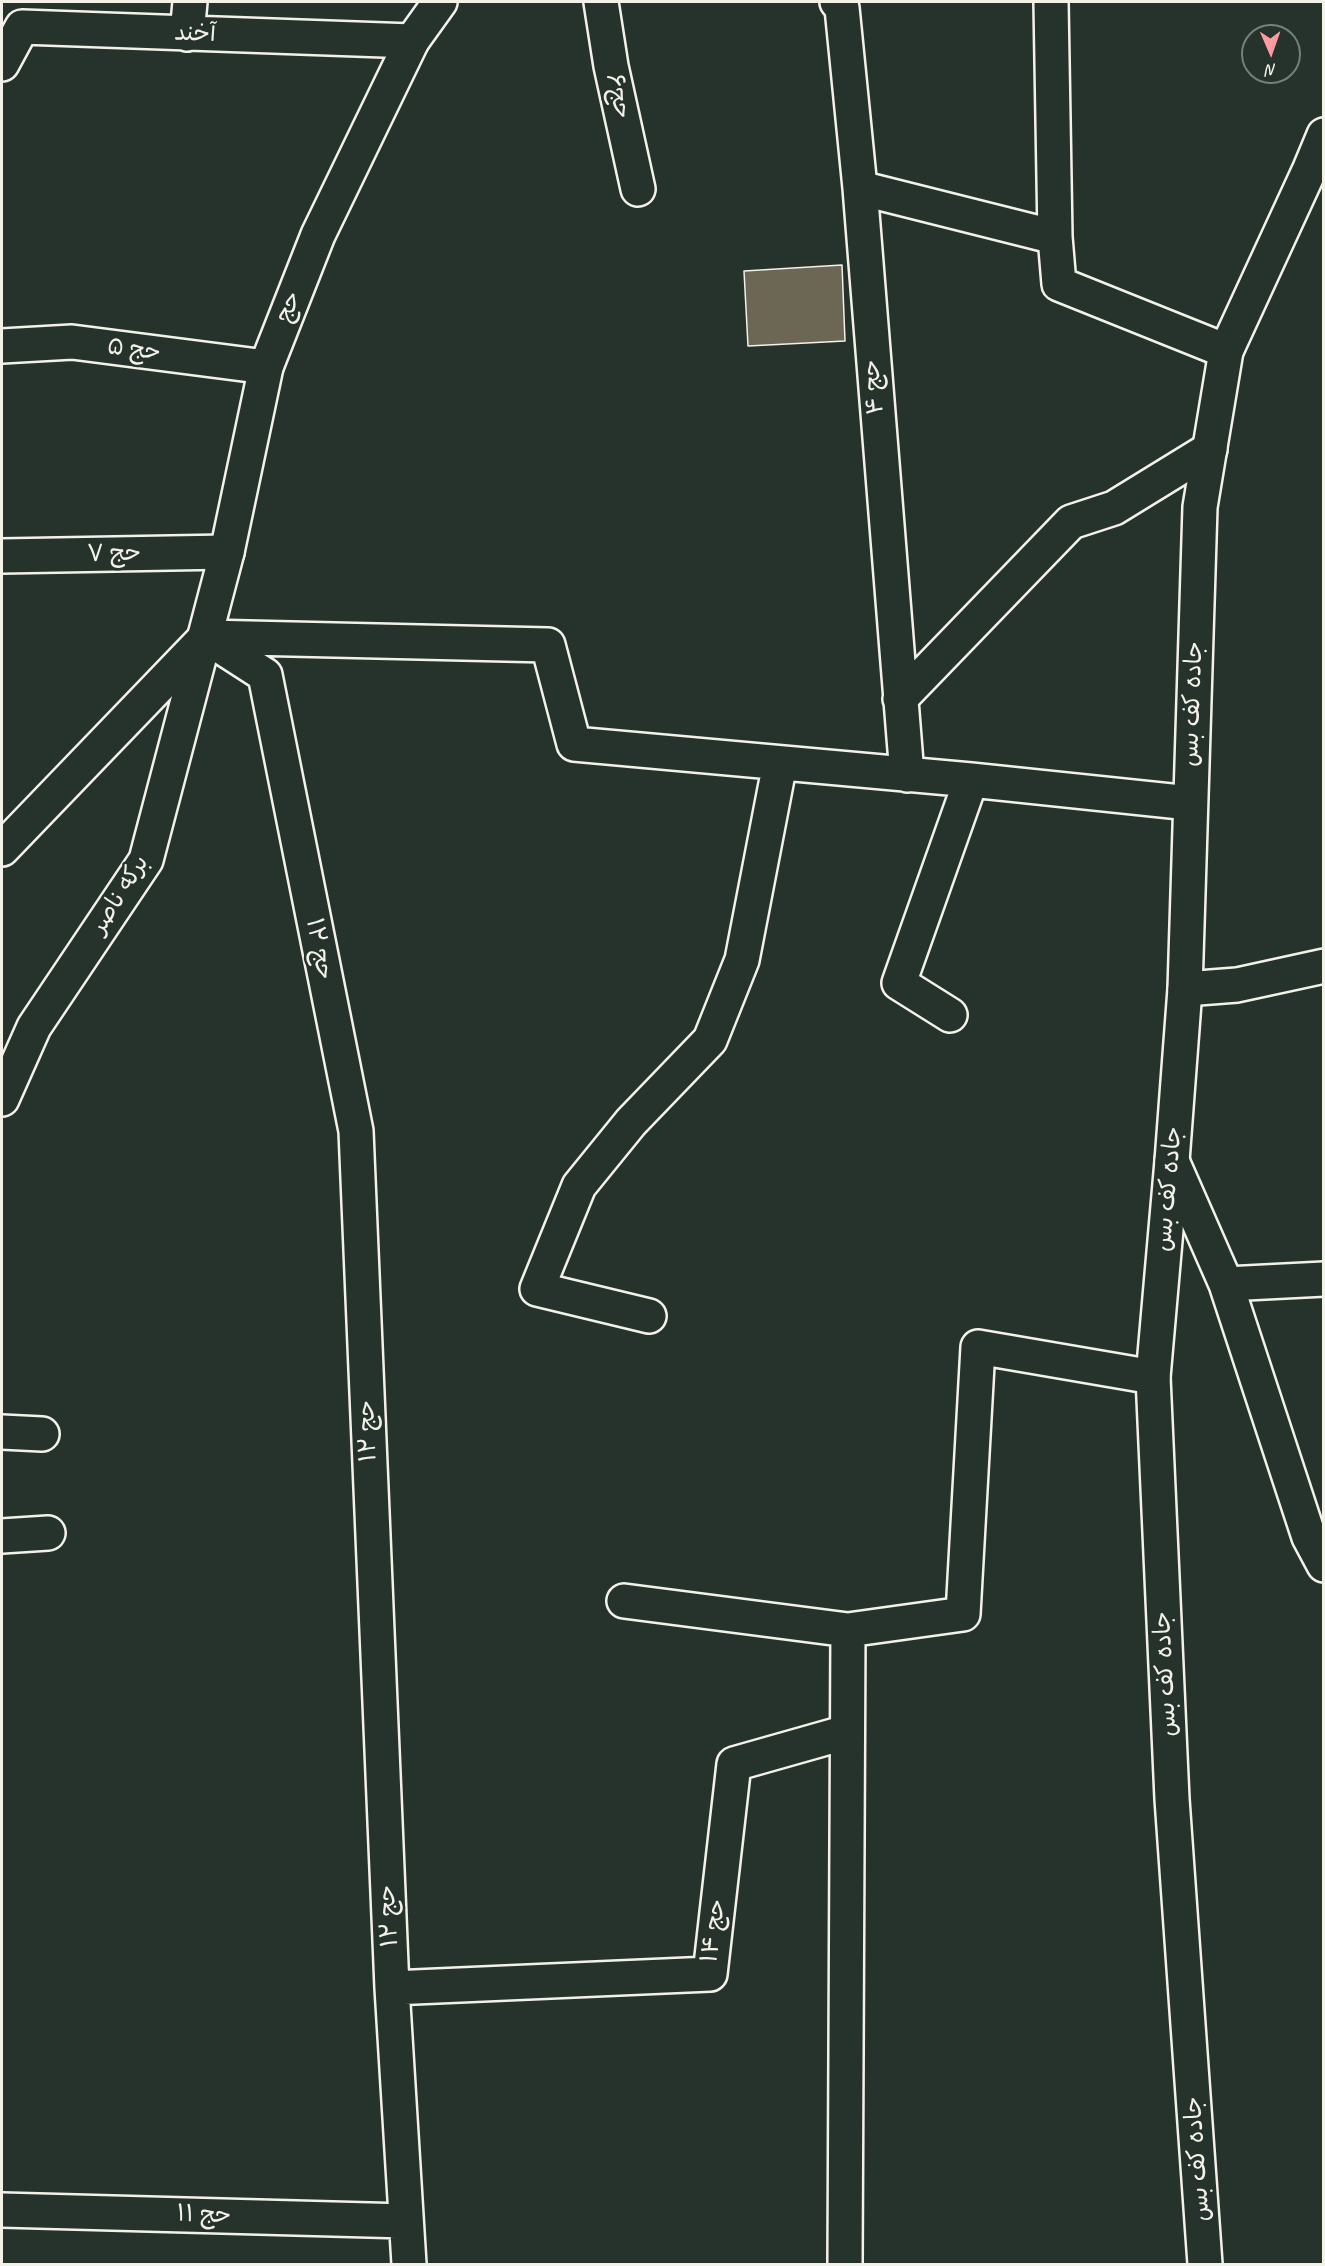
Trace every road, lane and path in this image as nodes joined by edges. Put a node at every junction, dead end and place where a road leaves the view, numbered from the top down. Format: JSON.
{"nodes":[{"id":1,"x":190,"y":2,"type":"edge"},
{"id":2,"x":440,"y":2,"type":"edge"},
{"id":3,"x":601,"y":2,"type":"edge"},
{"id":4,"x":837,"y":2,"type":"edge"},
{"id":5,"x":1051,"y":2,"type":"edge"},
{"id":6,"x":187,"y":34,"type":"junction"},
{"id":7,"x":412,"y":41,"type":"junction"},
{"id":8,"x":2,"y":64,"type":"edge"},
{"id":9,"x":1323,"y":135,"type":"edge"},
{"id":10,"x":860,"y":188,"type":"junction"},
{"id":11,"x":638,"y":189,"type":"dead end"},
{"id":12,"x":1055,"y":237,"type":"junction"},
{"id":13,"x":2,"y":346,"type":"edge"},
{"id":14,"x":1226,"y":351,"type":"junction"},
{"id":15,"x":266,"y":367,"type":"junction"},
{"id":16,"x":1210,"y":449,"type":"junction"},
{"id":17,"x":227,"y":552,"type":"junction"},
{"id":18,"x":2,"y":556,"type":"edge"},
{"id":19,"x":206,"y":637,"type":"junction"},
{"id":20,"x":900,"y":699,"type":"junction"},
{"id":21,"x":780,"y":763,"type":"junction"},
{"id":22,"x":907,"y":774,"type":"junction"},
{"id":23,"x":971,"y":780,"type":"junction"},
{"id":24,"x":1190,"y":803,"type":"junction"},
{"id":25,"x":2,"y":849,"type":"edge"},
{"id":26,"x":1323,"y":966,"type":"edge"},
{"id":27,"x":1185,"y":989,"type":"junction"},
{"id":28,"x":950,"y":1015,"type":"dead end"},
{"id":29,"x":2,"y":1099,"type":"edge"},
{"id":30,"x":1172,"y":1161,"type":"junction"},
{"id":31,"x":1323,"y":1279,"type":"edge"},
{"id":32,"x":1226,"y":1284,"type":"junction"},
{"id":33,"x":649,"y":1316,"type":"dead end"},
{"id":34,"x":1153,"y":1377,"type":"junction"},
{"id":35,"x":2,"y":1432,"type":"edge"},
{"id":36,"x":42,"y":1434,"type":"dead end"},
{"id":37,"x":48,"y":1533,"type":"dead end"},
{"id":38,"x":2,"y":1536,"type":"edge"},
{"id":39,"x":1323,"y":1565,"type":"edge"},
{"id":40,"x":624,"y":1601,"type":"dead end"},
{"id":41,"x":848,"y":1629,"type":"junction"},
{"id":42,"x":848,"y":1732,"type":"junction"},
{"id":43,"x":392,"y":1988,"type":"junction"},
{"id":44,"x":2,"y":2210,"type":"edge"},
{"id":45,"x":406,"y":2221,"type":"junction"},
{"id":46,"x":409,"y":2265,"type":"edge"},
{"id":47,"x":845,"y":2265,"type":"edge"},
{"id":48,"x":1205,"y":2265,"type":"edge"}],
"edges":[{"from":1,"to":6,"type":"street"},
{"from":2,"to":7,"type":"street","name":"حج"},
{"from":3,"to":11,"type":"street","name":"حج۶"},
{"from":4,"to":10,"type":"street","name":"حج ۴"},
{"from":5,"to":12,"type":"street"},
{"from":6,"to":7,"type":"street","name":"آخند"},
{"from":6,"to":8,"type":"street","name":"آخند"},
{"from":7,"to":15,"type":"street","name":"حج"},
{"from":9,"to":14,"type":"street","name":"جاده کف بس"},
{"from":10,"to":12,"type":"street"},
{"from":10,"to":20,"type":"street","name":"حج ۴"},
{"from":12,"to":14,"type":"street"},
{"from":13,"to":15,"type":"street","name":"حج ۵"},
{"from":14,"to":16,"type":"street","name":"جاده کف بس"},
{"from":15,"to":17,"type":"street","name":"حج"},
{"from":16,"to":20,"type":"street"},
{"from":16,"to":24,"type":"street","name":"جاده کف بس"},
{"from":17,"to":18,"type":"street","name":"حج ۷"},
{"from":17,"to":19,"type":"street","name":"حج"},
{"from":19,"to":21,"type":"street"},
{"from":19,"to":25,"type":"street"},
{"from":19,"to":29,"type":"street","name":"برکه ناصر"},
{"from":19,"to":43,"type":"street","name":"حج ۱۲"},
{"from":20,"to":22,"type":"street","name":"حج ۴"},
{"from":21,"to":22,"type":"street"},
{"from":21,"to":33,"type":"street"},
{"from":22,"to":23,"type":"street"},
{"from":23,"to":24,"type":"street"},
{"from":23,"to":28,"type":"street"},
{"from":24,"to":27,"type":"street","name":"جاده کف بس"},
{"from":26,"to":27,"type":"street"},
{"from":27,"to":30,"type":"street","name":"جاده کف بس"},
{"from":30,"to":32,"type":"street"},
{"from":30,"to":34,"type":"street","name":"جاده کف بس"},
{"from":31,"to":32,"type":"street"},
{"from":32,"to":39,"type":"street"},
{"from":34,"to":41,"type":"street"},
{"from":34,"to":48,"type":"street","name":"جاده کف بس"},
{"from":35,"to":36,"type":"street"},
{"from":37,"to":38,"type":"street"},
{"from":40,"to":41,"type":"street"},
{"from":41,"to":42,"type":"street"},
{"from":42,"to":43,"type":"street","name":"حج ۱۴"},
{"from":42,"to":47,"type":"street"},
{"from":43,"to":45,"type":"street","name":"حج ۱۲"},
{"from":44,"to":45,"type":"street","name":"حج ۱۱"},
{"from":45,"to":46,"type":"street","name":"حج ۱۲"}]}
